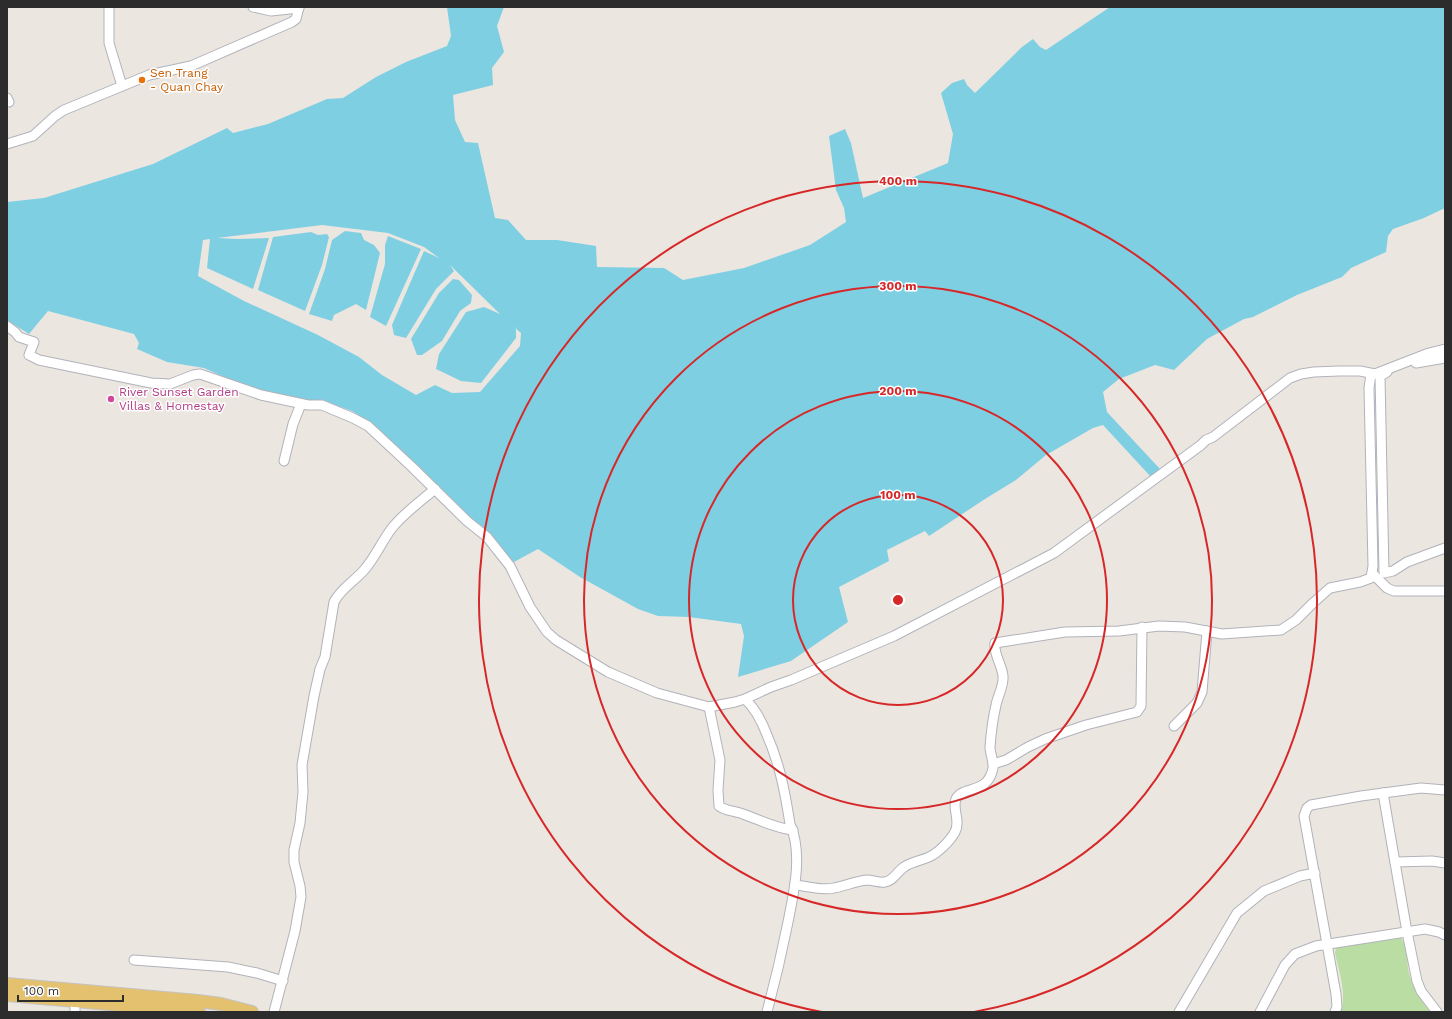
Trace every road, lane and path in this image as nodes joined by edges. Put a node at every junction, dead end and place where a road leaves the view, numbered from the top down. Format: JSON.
{"nodes":[{"id":1,"x":108,"y":7,"type":"edge"},
{"id":2,"x":253,"y":7,"type":"edge"},
{"id":3,"x":299,"y":7,"type":"edge"},
{"id":4,"x":122,"y":86,"type":"junction"},
{"id":5,"x":7,"y":144,"type":"edge"},
{"id":6,"x":7,"y":326,"type":"edge"},
{"id":7,"x":1445,"y":349,"type":"edge"},
{"id":8,"x":1445,"y":358,"type":"edge"},
{"id":9,"x":1371,"y":374,"type":"junction"},
{"id":10,"x":301,"y":404,"type":"junction"},
{"id":11,"x":284,"y":461,"type":"dead end"},
{"id":12,"x":435,"y":489,"type":"junction"},
{"id":13,"x":1445,"y":548,"type":"edge"},
{"id":14,"x":1372,"y":573,"type":"junction"},
{"id":15,"x":1445,"y":591,"type":"edge"},
{"id":16,"x":1142,"y":628,"type":"junction"},
{"id":17,"x":1208,"y":631,"type":"junction"},
{"id":18,"x":745,"y":699,"type":"junction"},
{"id":19,"x":709,"y":707,"type":"junction"},
{"id":20,"x":1174,"y":726,"type":"dead end"},
{"id":21,"x":993,"y":764,"type":"junction"},
{"id":22,"x":1445,"y":790,"type":"edge"},
{"id":23,"x":1383,"y":793,"type":"junction"},
{"id":24,"x":793,"y":830,"type":"junction"},
{"id":25,"x":1396,"y":862,"type":"junction"},
{"id":26,"x":1445,"y":863,"type":"edge"},
{"id":27,"x":1315,"y":873,"type":"junction"},
{"id":28,"x":795,"y":885,"type":"junction"},
{"id":29,"x":1407,"y":932,"type":"junction"},
{"id":30,"x":1445,"y":935,"type":"edge"},
{"id":31,"x":1327,"y":944,"type":"junction"},
{"id":32,"x":134,"y":960,"type":"dead end"},
{"id":33,"x":283,"y":981,"type":"junction"},
{"id":34,"x":7,"y":984,"type":"edge"},
{"id":35,"x":7,"y":995,"type":"edge"},
{"id":36,"x":75,"y":1006,"type":"edge"},
{"id":37,"x":125,"y":1009,"type":"edge"},
{"id":38,"x":199,"y":1012,"type":"edge"},
{"id":39,"x":252,"y":1012,"type":"edge"},
{"id":40,"x":274,"y":1012,"type":"edge"},
{"id":41,"x":767,"y":1012,"type":"edge"},
{"id":42,"x":1179,"y":1012,"type":"edge"},
{"id":43,"x":1260,"y":1012,"type":"edge"},
{"id":44,"x":1335,"y":1012,"type":"edge"},
{"id":45,"x":1437,"y":1012,"type":"edge"}],
"edges":[{"from":1,"to":4,"type":"street"},
{"from":2,"to":3,"type":"street"},
{"from":3,"to":4,"type":"street"},
{"from":4,"to":5,"type":"street"},
{"from":6,"to":10,"type":"street"},
{"from":7,"to":9,"type":"street"},
{"from":8,"to":13,"type":"street"},
{"from":9,"to":14,"type":"street"},
{"from":9,"to":18,"type":"street"},
{"from":10,"to":11,"type":"street"},
{"from":10,"to":12,"type":"street"},
{"from":12,"to":19,"type":"street"},
{"from":12,"to":33,"type":"street"},
{"from":14,"to":15,"type":"street"},
{"from":14,"to":17,"type":"street"},
{"from":16,"to":17,"type":"street"},
{"from":16,"to":21,"type":"street"},
{"from":16,"to":21,"type":"street"},
{"from":17,"to":20,"type":"street"},
{"from":18,"to":19,"type":"street"},
{"from":18,"to":24,"type":"street"},
{"from":19,"to":24,"type":"street"},
{"from":21,"to":28,"type":"street"},
{"from":22,"to":23,"type":"street"},
{"from":23,"to":25,"type":"street"},
{"from":23,"to":27,"type":"street"},
{"from":24,"to":28,"type":"street"},
{"from":25,"to":26,"type":"street"},
{"from":25,"to":29,"type":"street"},
{"from":27,"to":31,"type":"street"},
{"from":27,"to":42,"type":"street"},
{"from":28,"to":41,"type":"street"},
{"from":29,"to":30,"type":"street"},
{"from":29,"to":31,"type":"street"},
{"from":29,"to":45,"type":"street"},
{"from":31,"to":43,"type":"street"},
{"from":31,"to":44,"type":"street"},
{"from":32,"to":33,"type":"street"},
{"from":33,"to":40,"type":"street"},
{"from":34,"to":39,"type":"main road"},
{"from":35,"to":36,"type":"main road"},
{"from":36,"to":37,"type":"main road"},
{"from":37,"to":38,"type":"main road"}]}
